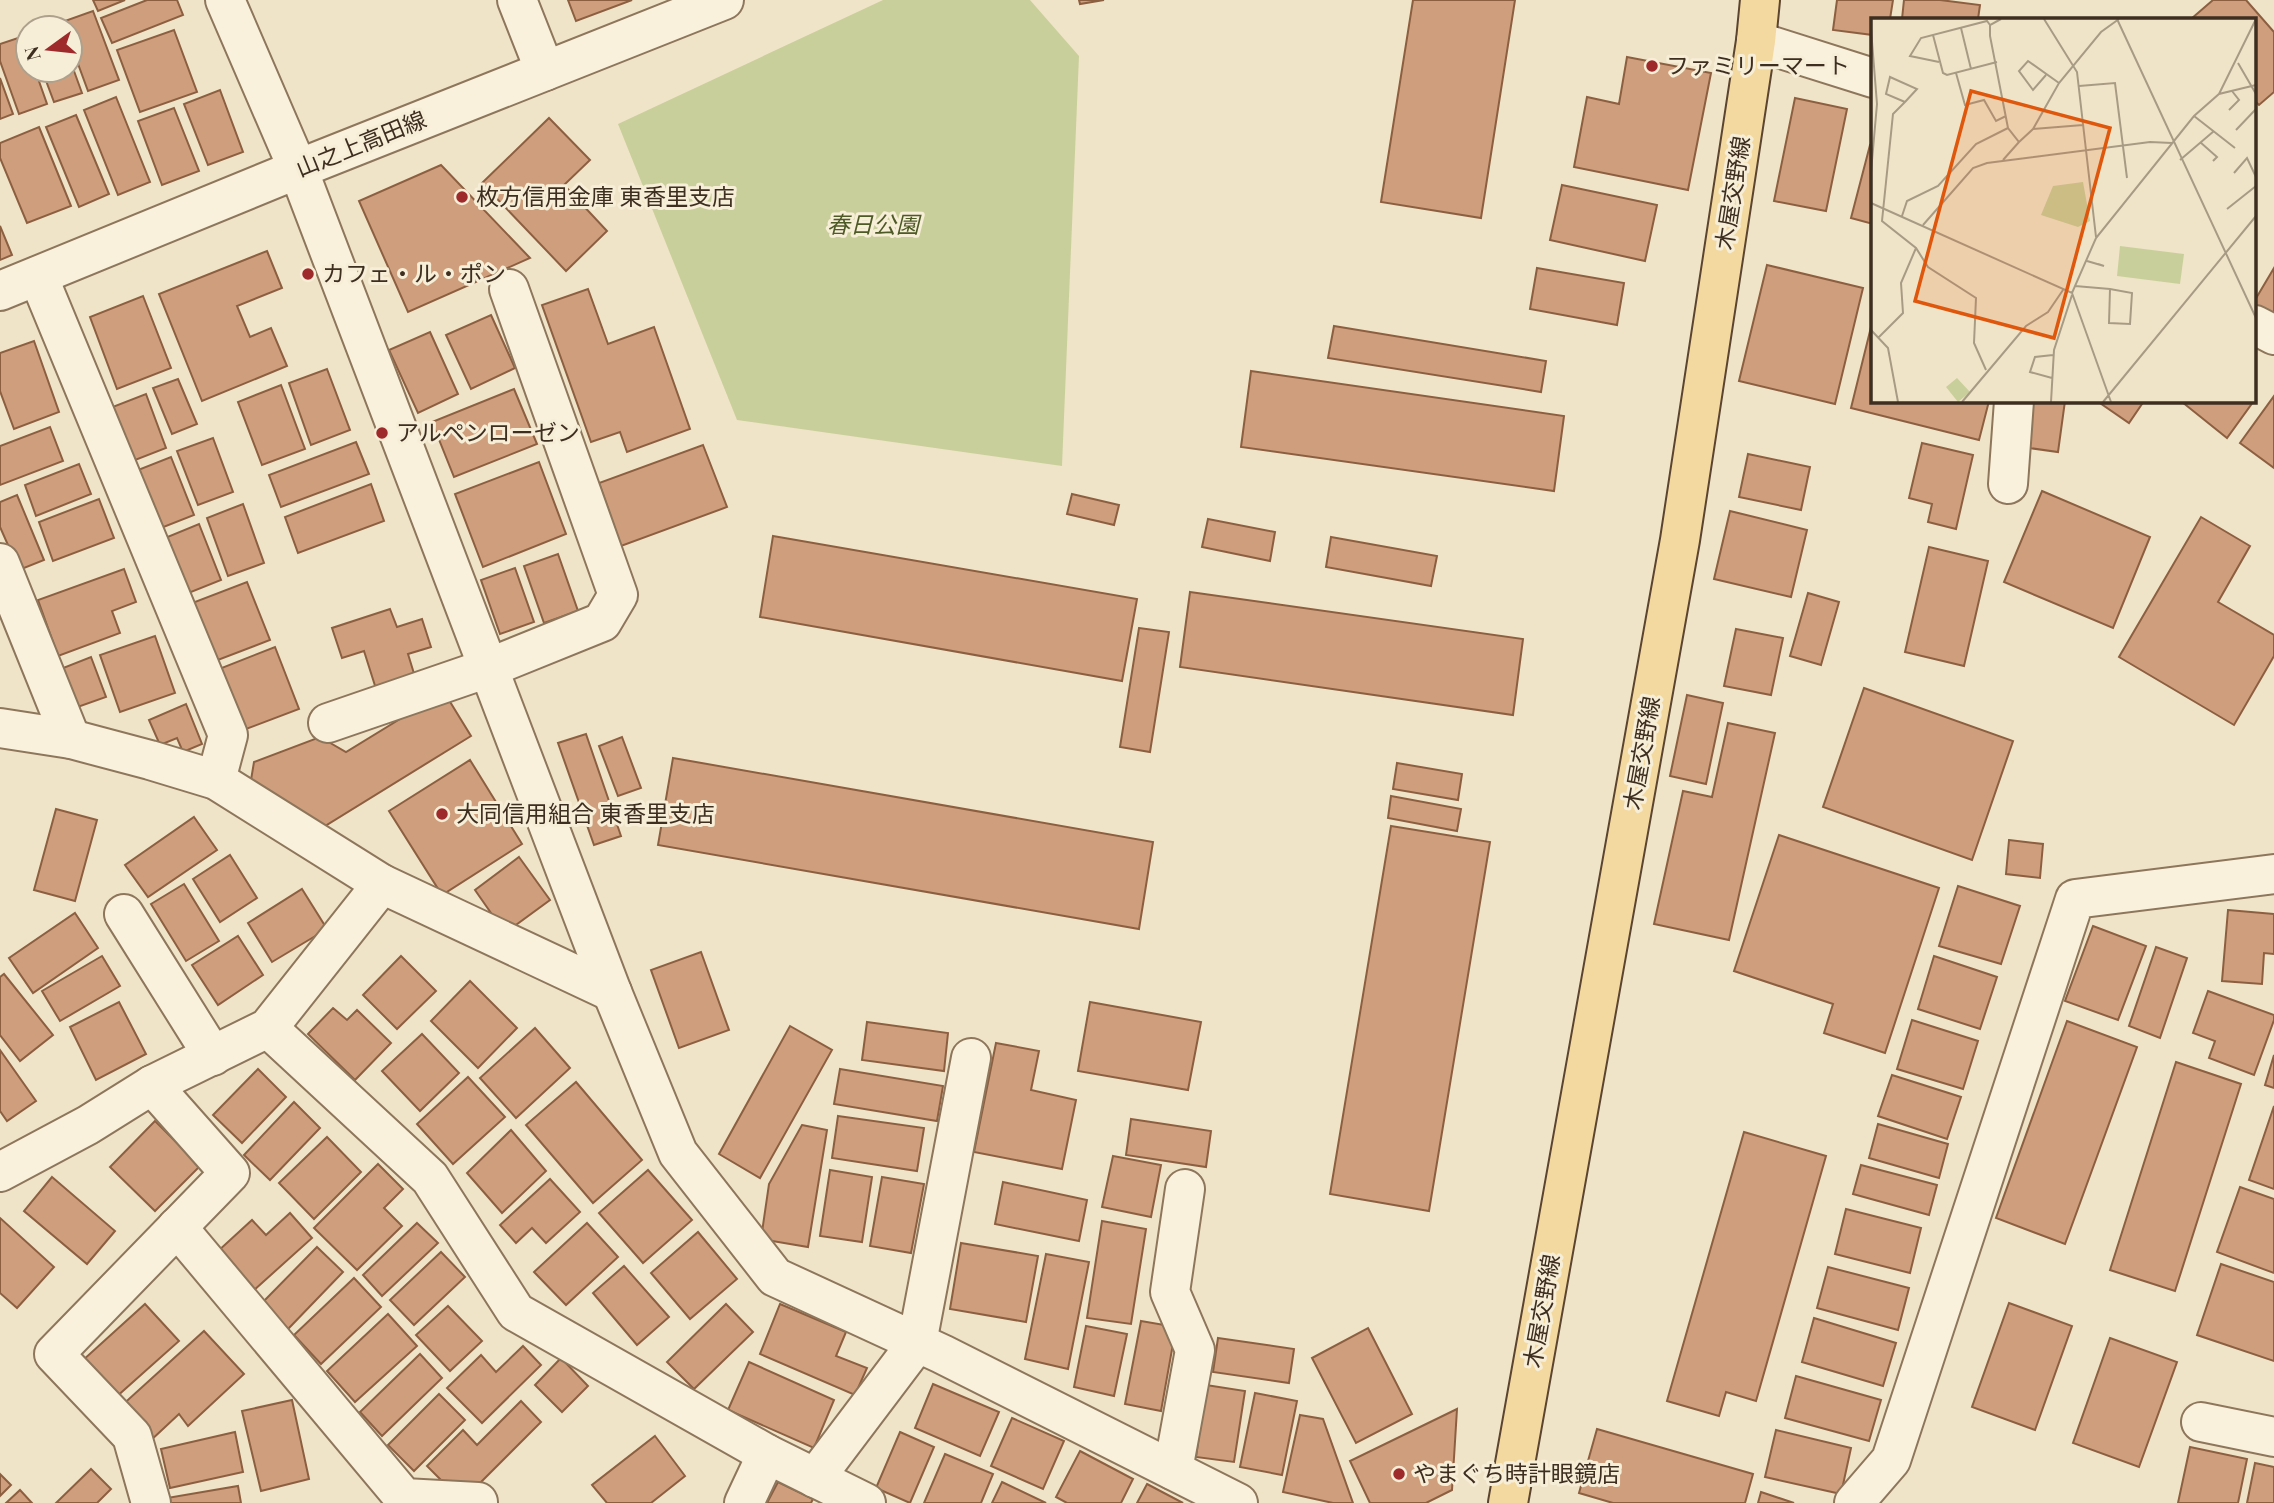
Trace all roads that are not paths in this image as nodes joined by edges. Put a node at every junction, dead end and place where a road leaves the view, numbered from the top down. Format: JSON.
{"nodes":[{"id":1,"x":517,"y":0,"type":"edge"},
{"id":2,"x":724,"y":0,"type":"edge"},
{"id":3,"x":1760,"y":0,"type":"edge"},
{"id":4,"x":233,"y":2,"type":"edge"},
{"id":5,"x":1756,"y":41,"type":"junction"},
{"id":6,"x":545,"y":71,"type":"junction"},
{"id":7,"x":1871,"y":78,"type":"edge"},
{"id":8,"x":298,"y":169,"type":"junction"},
{"id":9,"x":38,"y":276,"type":"junction"},
{"id":10,"x":509,"y":289,"type":"dead end"},
{"id":11,"x":0,"y":291,"type":"edge"},
{"id":12,"x":2256,"y":326,"type":"edge"},
{"id":13,"x":2274,"y":335,"type":"edge"},
{"id":14,"x":2014,"y":402,"type":"edge"},
{"id":15,"x":2008,"y":484,"type":"dead end"},
{"id":16,"x":0,"y":563,"type":"edge"},
{"id":17,"x":488,"y":668,"type":"junction"},
{"id":18,"x":328,"y":723,"type":"dead end"},
{"id":19,"x":0,"y":728,"type":"edge"},
{"id":20,"x":71,"y":739,"type":"junction"},
{"id":21,"x":216,"y":780,"type":"junction"},
{"id":22,"x":2274,"y":874,"type":"edge"},
{"id":23,"x":382,"y":884,"type":"junction"},
{"id":24,"x":124,"y":914,"type":"dead end"},
{"id":25,"x":612,"y":992,"type":"junction"},
{"id":26,"x":268,"y":1028,"type":"junction"},
{"id":27,"x":213,"y":1056,"type":"junction"},
{"id":28,"x":971,"y":1058,"type":"dead end"},
{"id":29,"x":152,"y":1085,"type":"junction"},
{"id":30,"x":0,"y":1172,"type":"edge"},
{"id":31,"x":1185,"y":1189,"type":"dead end"},
{"id":32,"x":177,"y":1227,"type":"junction"},
{"id":33,"x":917,"y":1343,"type":"junction"},
{"id":34,"x":2201,"y":1422,"type":"dead end"},
{"id":35,"x":2274,"y":1437,"type":"edge"},
{"id":36,"x":767,"y":1454,"type":"junction"},
{"id":37,"x":1173,"y":1470,"type":"junction"},
{"id":38,"x":815,"y":1478,"type":"junction"},
{"id":39,"x":478,"y":1502,"type":"edge"},
{"id":40,"x":151,"y":1503,"type":"edge"},
{"id":41,"x":744,"y":1503,"type":"edge"},
{"id":42,"x":866,"y":1503,"type":"edge"},
{"id":43,"x":1238,"y":1503,"type":"edge"},
{"id":44,"x":1508,"y":1503,"type":"edge"},
{"id":45,"x":1854,"y":1503,"type":"edge"}],
"edges":[{"from":1,"to":6,"type":"street"},
{"from":2,"to":6,"type":"street","name":"山之上高田線"},
{"from":3,"to":5,"type":"main road","name":"木屋交野線"},
{"from":4,"to":8,"type":"street"},
{"from":5,"to":7,"type":"street"},
{"from":5,"to":44,"type":"main road","name":"木屋交野線"},
{"from":6,"to":8,"type":"street","name":"山之上高田線"},
{"from":8,"to":9,"type":"street","name":"山之上高田線"},
{"from":8,"to":17,"type":"street"},
{"from":9,"to":11,"type":"street","name":"山之上高田線"},
{"from":9,"to":21,"type":"street"},
{"from":10,"to":17,"type":"street"},
{"from":12,"to":13,"type":"street"},
{"from":14,"to":15,"type":"street"},
{"from":16,"to":20,"type":"street"},
{"from":17,"to":18,"type":"street"},
{"from":17,"to":25,"type":"street"},
{"from":19,"to":20,"type":"street"},
{"from":20,"to":21,"type":"street"},
{"from":21,"to":23,"type":"street"},
{"from":22,"to":45,"type":"street"},
{"from":23,"to":25,"type":"street"},
{"from":23,"to":26,"type":"street"},
{"from":24,"to":27,"type":"street"},
{"from":25,"to":33,"type":"street"},
{"from":26,"to":27,"type":"street"},
{"from":26,"to":36,"type":"street"},
{"from":27,"to":29,"type":"street"},
{"from":28,"to":33,"type":"street"},
{"from":29,"to":30,"type":"street"},
{"from":29,"to":32,"type":"street"},
{"from":31,"to":37,"type":"street"},
{"from":32,"to":39,"type":"street"},
{"from":32,"to":40,"type":"street"},
{"from":33,"to":37,"type":"street"},
{"from":33,"to":38,"type":"street"},
{"from":34,"to":35,"type":"street"},
{"from":36,"to":38,"type":"street"},
{"from":36,"to":41,"type":"street"},
{"from":37,"to":43,"type":"street"},
{"from":38,"to":42,"type":"street"}]}
